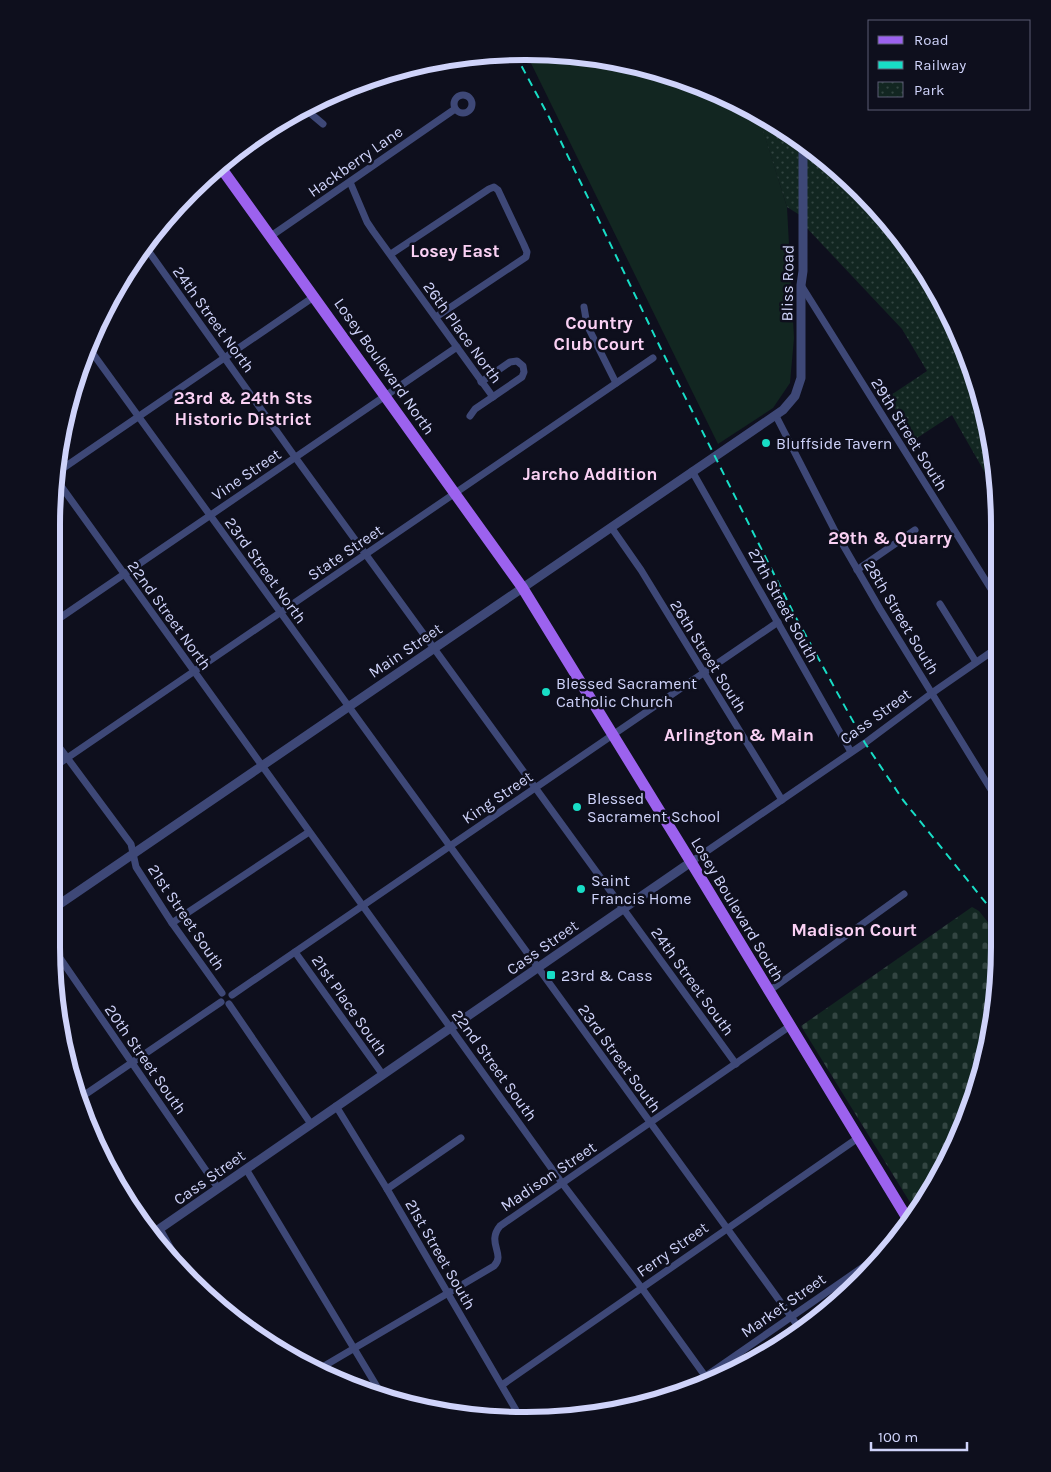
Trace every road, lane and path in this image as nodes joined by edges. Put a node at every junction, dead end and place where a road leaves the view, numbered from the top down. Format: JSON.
{"nodes":[{"id":1,"x":455,"y":109,"type":"dead end"},
{"id":2,"x":310,"y":113,"type":"edge"},
{"id":3,"x":323,"y":124,"type":"dead end"},
{"id":4,"x":802,"y":151,"type":"edge"},
{"id":5,"x":224,"y":171,"type":"edge"},
{"id":6,"x":350,"y":182,"type":"junction"},
{"id":7,"x":271,"y":236,"type":"junction"},
{"id":8,"x":149,"y":252,"type":"edge"},
{"id":9,"x":391,"y":254,"type":"junction"},
{"id":10,"x":801,"y":285,"type":"junction"},
{"id":11,"x":315,"y":296,"type":"junction"},
{"id":12,"x":584,"y":307,"type":"dead end"},
{"id":13,"x":436,"y":318,"type":"junction"},
{"id":14,"x":457,"y":347,"type":"junction"},
{"id":15,"x":93,"y":353,"type":"edge"},
{"id":16,"x":225,"y":358,"type":"junction"},
{"id":17,"x":653,"y":358,"type":"dead end"},
{"id":18,"x":481,"y":382,"type":"junction"},
{"id":19,"x":616,"y":383,"type":"junction"},
{"id":20,"x":386,"y":396,"type":"junction"},
{"id":21,"x":493,"y":397,"type":"junction"},
{"id":22,"x":470,"y":416,"type":"dead end"},
{"id":23,"x":776,"y":416,"type":"junction"},
{"id":24,"x":138,"y":417,"type":"junction"},
{"id":25,"x":295,"y":457,"type":"junction"},
{"id":26,"x":64,"y":468,"type":"edge"},
{"id":27,"x":692,"y":471,"type":"junction"},
{"id":28,"x":62,"y":487,"type":"edge"},
{"id":29,"x":456,"y":493,"type":"junction"},
{"id":30,"x":209,"y":516,"type":"junction"},
{"id":31,"x":611,"y":527,"type":"junction"},
{"id":32,"x":915,"y":530,"type":"dead end"},
{"id":33,"x":366,"y":554,"type":"junction"},
{"id":34,"x":857,"y":570,"type":"junction"},
{"id":35,"x":124,"y":574,"type":"junction"},
{"id":36,"x":522,"y":588,"type":"junction"},
{"id":37,"x":991,"y":589,"type":"edge"},
{"id":38,"x":940,"y":604,"type":"dead end"},
{"id":39,"x":280,"y":612,"type":"junction"},
{"id":40,"x":60,"y":618,"type":"edge"},
{"id":41,"x":778,"y":622,"type":"junction"},
{"id":42,"x":434,"y":648,"type":"junction"},
{"id":43,"x":991,"y":652,"type":"edge"},
{"id":44,"x":976,"y":662,"type":"junction"},
{"id":45,"x":194,"y":672,"type":"junction"},
{"id":46,"x":704,"y":672,"type":"junction"},
{"id":47,"x":932,"y":693,"type":"junction"},
{"id":48,"x":348,"y":707,"type":"junction"},
{"id":49,"x":613,"y":735,"type":"junction"},
{"id":50,"x":60,"y":748,"type":"edge"},
{"id":51,"x":851,"y":752,"type":"junction"},
{"id":52,"x":67,"y":758,"type":"junction"},
{"id":53,"x":60,"y":763,"type":"edge"},
{"id":54,"x":262,"y":766,"type":"junction"},
{"id":55,"x":535,"y":788,"type":"junction"},
{"id":56,"x":991,"y":790,"type":"edge"},
{"id":57,"x":782,"y":800,"type":"junction"},
{"id":58,"x":309,"y":832,"type":"junction"},
{"id":59,"x":449,"y":846,"type":"junction"},
{"id":60,"x":133,"y":855,"type":"junction"},
{"id":61,"x":691,"y":862,"type":"junction"},
{"id":62,"x":904,"y":894,"type":"dead end"},
{"id":63,"x":60,"y":904,"type":"edge"},
{"id":64,"x":363,"y":905,"type":"junction"},
{"id":65,"x":623,"y":909,"type":"junction"},
{"id":66,"x":172,"y":923,"type":"junction"},
{"id":67,"x":295,"y":952,"type":"junction"},
{"id":68,"x":60,"y":959,"type":"edge"},
{"id":69,"x":538,"y":968,"type":"junction"},
{"id":70,"x":769,"y":991,"type":"junction"},
{"id":71,"x":222,"y":993,"type":"junction"},
{"id":72,"x":232,"y":995,"type":"junction"},
{"id":73,"x":221,"y":1002,"type":"junction"},
{"id":74,"x":229,"y":1004,"type":"junction"},
{"id":75,"x":790,"y":1026,"type":"junction"},
{"id":76,"x":452,"y":1028,"type":"junction"},
{"id":77,"x":132,"y":1063,"type":"junction"},
{"id":78,"x":736,"y":1064,"type":"junction"},
{"id":79,"x":383,"y":1075,"type":"junction"},
{"id":80,"x":85,"y":1095,"type":"edge"},
{"id":81,"x":336,"y":1106,"type":"junction"},
{"id":82,"x":650,"y":1123,"type":"junction"},
{"id":83,"x":311,"y":1124,"type":"junction"},
{"id":84,"x":461,"y":1138,"type":"dead end"},
{"id":85,"x":858,"y":1138,"type":"junction"},
{"id":86,"x":246,"y":1169,"type":"junction"},
{"id":87,"x":562,"y":1183,"type":"junction"},
{"id":88,"x":218,"y":1188,"type":"junction"},
{"id":89,"x":387,"y":1189,"type":"junction"},
{"id":90,"x":905,"y":1216,"type":"edge"},
{"id":91,"x":726,"y":1228,"type":"junction"},
{"id":92,"x":157,"y":1231,"type":"edge"},
{"id":93,"x":863,"y":1267,"type":"edge"},
{"id":94,"x":642,"y":1288,"type":"junction"},
{"id":95,"x":448,"y":1293,"type":"junction"},
{"id":96,"x":791,"y":1316,"type":"junction"},
{"id":97,"x":797,"y":1325,"type":"edge"},
{"id":98,"x":354,"y":1348,"type":"junction"},
{"id":99,"x":324,"y":1366,"type":"edge"},
{"id":100,"x":714,"y":1372,"type":"edge"},
{"id":101,"x":705,"y":1377,"type":"edge"},
{"id":102,"x":502,"y":1385,"type":"junction"},
{"id":103,"x":378,"y":1387,"type":"edge"},
{"id":104,"x":517,"y":1412,"type":"edge"}],
"edges":[{"from":1,"to":6,"type":"street","name":"Hackberry Lane"},
{"from":2,"to":3,"type":"street"},
{"from":4,"to":10,"type":"street","name":"Bliss Road"},
{"from":5,"to":7,"type":"main road","name":"Losey Boulevard North"},
{"from":6,"to":7,"type":"street","name":"Hackberry Lane"},
{"from":6,"to":9,"type":"street","name":"26th Place North"},
{"from":7,"to":11,"type":"main road","name":"Losey Boulevard North"},
{"from":8,"to":16,"type":"street","name":"24th Street North"},
{"from":9,"to":13,"type":"street","name":"26th Place North"},
{"from":9,"to":13,"type":"street"},
{"from":10,"to":23,"type":"street","name":"Bliss Road"},
{"from":10,"to":37,"type":"street","name":"29th Street South"},
{"from":11,"to":16,"type":"street"},
{"from":11,"to":20,"type":"main road","name":"Losey Boulevard North"},
{"from":12,"to":19,"type":"street"},
{"from":13,"to":14,"type":"street","name":"26th Place North"},
{"from":14,"to":18,"type":"street","name":"26th Place North"},
{"from":14,"to":20,"type":"street","name":"Vine Street"},
{"from":15,"to":24,"type":"street","name":"23rd Street North"},
{"from":16,"to":24,"type":"street"},
{"from":16,"to":25,"type":"street","name":"24th Street North"},
{"from":17,"to":19,"type":"street","name":"State Street"},
{"from":18,"to":21,"type":"street","name":"26th Place North"},
{"from":18,"to":21,"type":"street"},
{"from":19,"to":29,"type":"street","name":"State Street"},
{"from":20,"to":25,"type":"street","name":"Vine Street"},
{"from":20,"to":29,"type":"main road","name":"Losey Boulevard North"},
{"from":21,"to":22,"type":"street"},
{"from":23,"to":27,"type":"street","name":"Main Street"},
{"from":23,"to":34,"type":"street","name":"28th Street South"},
{"from":24,"to":26,"type":"street"},
{"from":24,"to":30,"type":"street","name":"23rd Street North"},
{"from":25,"to":30,"type":"street","name":"Vine Street"},
{"from":25,"to":33,"type":"street","name":"24th Street North"},
{"from":27,"to":31,"type":"street","name":"Main Street"},
{"from":27,"to":41,"type":"street","name":"27th Street South"},
{"from":28,"to":35,"type":"street","name":"22nd Street North"},
{"from":29,"to":33,"type":"street","name":"State Street"},
{"from":29,"to":36,"type":"main road","name":"Losey Boulevard North"},
{"from":30,"to":35,"type":"street","name":"Vine Street"},
{"from":30,"to":39,"type":"street","name":"23rd Street North"},
{"from":31,"to":36,"type":"street","name":"Main Street"},
{"from":31,"to":46,"type":"street","name":"26th Street South"},
{"from":32,"to":34,"type":"street"},
{"from":33,"to":39,"type":"street","name":"State Street"},
{"from":33,"to":42,"type":"street","name":"24th Street North"},
{"from":34,"to":47,"type":"street","name":"28th Street South"},
{"from":35,"to":40,"type":"street","name":"Vine Street"},
{"from":35,"to":45,"type":"street","name":"22nd Street North"},
{"from":36,"to":42,"type":"street","name":"Main Street"},
{"from":36,"to":49,"type":"main road","name":"Losey Boulevard South"},
{"from":38,"to":44,"type":"street"},
{"from":39,"to":45,"type":"street","name":"State Street"},
{"from":39,"to":48,"type":"street","name":"23rd Street North"},
{"from":41,"to":46,"type":"street","name":"King Street"},
{"from":41,"to":51,"type":"street","name":"27th Street South"},
{"from":42,"to":48,"type":"street","name":"Main Street"},
{"from":42,"to":55,"type":"street","name":"24th Street South"},
{"from":43,"to":44,"type":"street","name":"Cass Street"},
{"from":44,"to":47,"type":"street","name":"Cass Street"},
{"from":45,"to":52,"type":"street","name":"State Street"},
{"from":45,"to":54,"type":"street","name":"22nd Street North"},
{"from":46,"to":49,"type":"street","name":"King Street"},
{"from":46,"to":57,"type":"street","name":"26th Street South"},
{"from":47,"to":51,"type":"street","name":"Cass Street"},
{"from":47,"to":56,"type":"street","name":"28th Street South"},
{"from":48,"to":54,"type":"street","name":"Main Street"},
{"from":48,"to":59,"type":"street","name":"23rd Street South"},
{"from":49,"to":55,"type":"street","name":"King Street"},
{"from":49,"to":61,"type":"main road","name":"Losey Boulevard South"},
{"from":50,"to":52,"type":"street","name":"21st Street South"},
{"from":51,"to":57,"type":"street","name":"Cass Street"},
{"from":52,"to":53,"type":"street","name":"State Street"},
{"from":52,"to":60,"type":"street","name":"21st Street South"},
{"from":54,"to":58,"type":"street","name":"22nd Street South"},
{"from":54,"to":60,"type":"street","name":"Main Street"},
{"from":55,"to":59,"type":"street","name":"King Street"},
{"from":55,"to":65,"type":"street","name":"24th Street South"},
{"from":57,"to":61,"type":"street","name":"Cass Street"},
{"from":58,"to":64,"type":"street","name":"22nd Street South"},
{"from":58,"to":66,"type":"street"},
{"from":59,"to":64,"type":"street","name":"King Street"},
{"from":59,"to":69,"type":"street","name":"23rd Street South"},
{"from":60,"to":63,"type":"street","name":"Main Street"},
{"from":60,"to":66,"type":"street","name":"21st Street South"},
{"from":61,"to":65,"type":"street","name":"Cass Street"},
{"from":61,"to":70,"type":"main road","name":"Losey Boulevard South"},
{"from":62,"to":70,"type":"street"},
{"from":64,"to":67,"type":"street","name":"King Street"},
{"from":64,"to":76,"type":"street","name":"22nd Street South"},
{"from":65,"to":69,"type":"street","name":"Cass Street"},
{"from":65,"to":78,"type":"street","name":"24th Street South"},
{"from":66,"to":71,"type":"street","name":"21st Street South"},
{"from":67,"to":72,"type":"street","name":"King Street"},
{"from":67,"to":79,"type":"street","name":"21st Place South"},
{"from":68,"to":77,"type":"street","name":"20th Street South"},
{"from":69,"to":76,"type":"street","name":"Cass Street"},
{"from":69,"to":82,"type":"street","name":"23rd Street South"},
{"from":70,"to":75,"type":"main road","name":"Losey Boulevard South"},
{"from":71,"to":72,"type":"street"},
{"from":71,"to":73,"type":"street"},
{"from":72,"to":74,"type":"street"},
{"from":73,"to":74,"type":"street"},
{"from":73,"to":77,"type":"street"},
{"from":74,"to":83,"type":"street"},
{"from":75,"to":78,"type":"street","name":"Madison Street"},
{"from":75,"to":85,"type":"main road","name":"Losey Boulevard South"},
{"from":76,"to":79,"type":"street","name":"Cass Street"},
{"from":76,"to":87,"type":"street","name":"22nd Street South"},
{"from":77,"to":80,"type":"street"},
{"from":77,"to":88,"type":"street","name":"20th Street South"},
{"from":78,"to":82,"type":"street","name":"Madison Street"},
{"from":79,"to":81,"type":"street","name":"Cass Street"},
{"from":81,"to":83,"type":"street","name":"Cass Street"},
{"from":81,"to":89,"type":"street","name":"21st Street South"},
{"from":82,"to":87,"type":"street","name":"Madison Street"},
{"from":82,"to":91,"type":"street","name":"23rd Street South"},
{"from":83,"to":86,"type":"street","name":"Cass Street"},
{"from":84,"to":89,"type":"street"},
{"from":85,"to":90,"type":"main road","name":"Losey Boulevard South"},
{"from":85,"to":91,"type":"street","name":"Ferry Street"},
{"from":86,"to":88,"type":"street","name":"Cass Street"},
{"from":86,"to":98,"type":"street"},
{"from":87,"to":94,"type":"street","name":"22nd Street South"},
{"from":87,"to":95,"type":"street","name":"Madison Street"},
{"from":88,"to":92,"type":"street","name":"Cass Street"},
{"from":89,"to":95,"type":"street","name":"21st Street South"},
{"from":91,"to":94,"type":"street","name":"Ferry Street"},
{"from":91,"to":96,"type":"street","name":"23rd Street South"},
{"from":93,"to":96,"type":"street","name":"Market Street"},
{"from":94,"to":101,"type":"street","name":"22nd Street South"},
{"from":94,"to":102,"type":"street","name":"Ferry Street"},
{"from":95,"to":98,"type":"street","name":"Madison Street"},
{"from":95,"to":102,"type":"street","name":"21st Street South"},
{"from":96,"to":97,"type":"street","name":"23rd Street South"},
{"from":96,"to":100,"type":"street","name":"Market Street"},
{"from":98,"to":99,"type":"street","name":"Madison Street"},
{"from":98,"to":103,"type":"street"},
{"from":102,"to":104,"type":"street","name":"21st Street South"}]}
